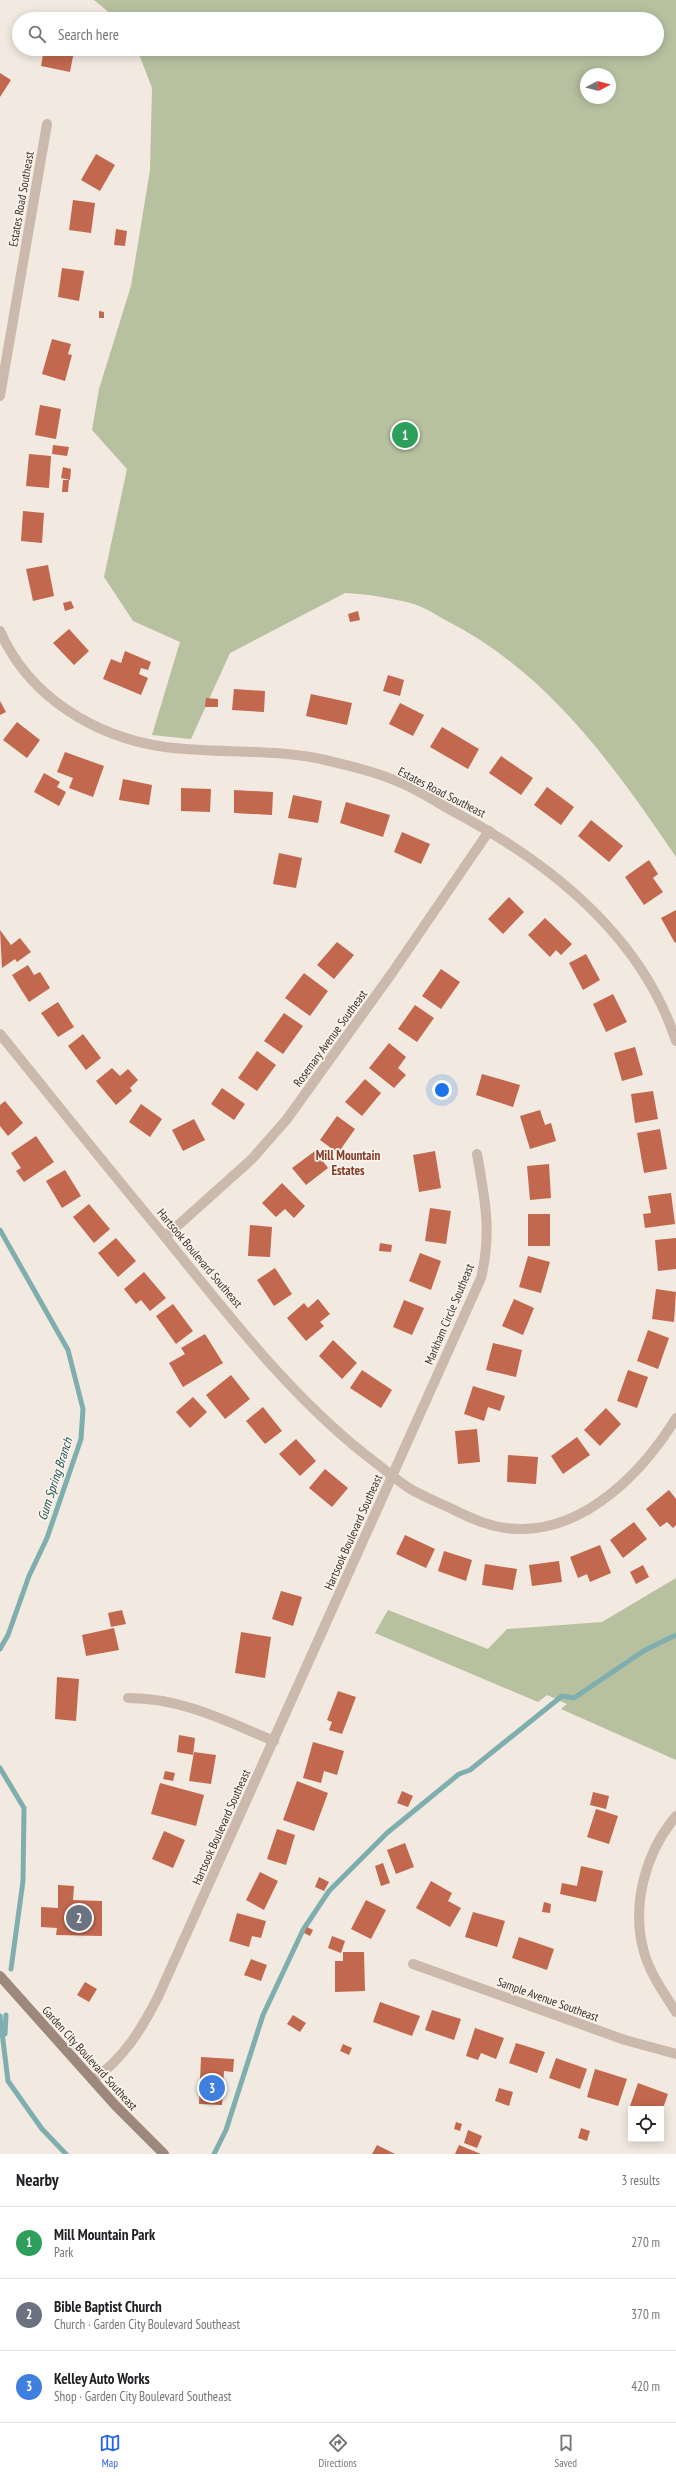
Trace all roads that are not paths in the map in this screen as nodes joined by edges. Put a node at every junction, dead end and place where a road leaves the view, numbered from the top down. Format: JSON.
{"nodes":[{"id":1,"x":47,"y":124,"type":"dead end"},
{"id":2,"x":0,"y":396,"type":"edge"},
{"id":3,"x":0,"y":631,"type":"edge"},
{"id":4,"x":489,"y":831,"type":"junction"},
{"id":5,"x":0,"y":1034,"type":"edge"},
{"id":6,"x":676,"y":1041,"type":"edge"},
{"id":7,"x":477,"y":1154,"type":"dead end"},
{"id":8,"x":165,"y":1237,"type":"junction"},
{"id":9,"x":676,"y":1418,"type":"edge"},
{"id":10,"x":393,"y":1475,"type":"junction"},
{"id":11,"x":128,"y":1698,"type":"dead end"},
{"id":12,"x":274,"y":1741,"type":"junction"},
{"id":13,"x":676,"y":1816,"type":"edge"},
{"id":14,"x":413,"y":1964,"type":"dead end"},
{"id":15,"x":0,"y":1976,"type":"edge"},
{"id":16,"x":676,"y":2012,"type":"edge"},
{"id":17,"x":676,"y":2054,"type":"edge"},
{"id":18,"x":93,"y":2080,"type":"junction"},
{"id":19,"x":164,"y":2154,"type":"edge"}],
"edges":[{"from":1,"to":2,"type":"street","name":"Estates Road Southeast"},
{"from":3,"to":4,"type":"street","name":"Estates Road Southeast"},
{"from":4,"to":6,"type":"street","name":"Estates Road Southeast"},
{"from":4,"to":8,"type":"street","name":"Rosemary Avenue Southeast"},
{"from":5,"to":8,"type":"street","name":"Hartsook Boulevard Southeast"},
{"from":7,"to":10,"type":"street","name":"Markham Circle Southeast"},
{"from":8,"to":10,"type":"street","name":"Hartsook Boulevard Southeast"},
{"from":9,"to":10,"type":"street"},
{"from":10,"to":12,"type":"street","name":"Hartsook Boulevard Southeast"},
{"from":11,"to":12,"type":"street"},
{"from":12,"to":18,"type":"street","name":"Hartsook Boulevard Southeast"},
{"from":13,"to":16,"type":"street"},
{"from":14,"to":17,"type":"street","name":"Sample Avenue Southeast"},
{"from":15,"to":18,"type":"street","name":"Garden City Boulevard Southeast"},
{"from":18,"to":19,"type":"street","name":"Garden City Boulevard Southeast"}]}
